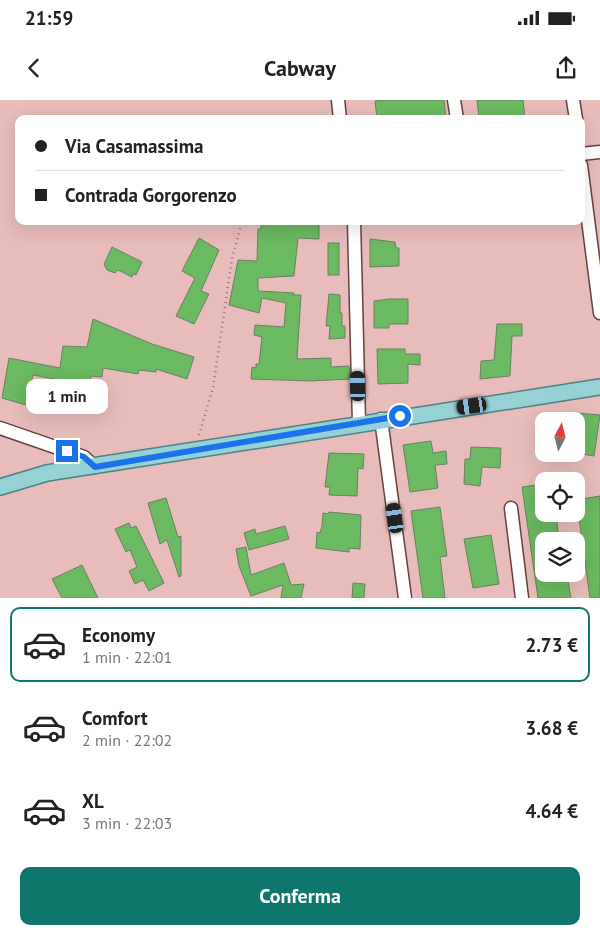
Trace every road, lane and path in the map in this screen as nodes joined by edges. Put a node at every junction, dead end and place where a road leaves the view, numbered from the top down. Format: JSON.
{"nodes":[{"id":1,"x":338,"y":100,"type":"edge"},
{"id":2,"x":454,"y":100,"type":"edge"},
{"id":3,"x":574,"y":100,"type":"edge"},
{"id":4,"x":340,"y":115,"type":"edge"},
{"id":5,"x":456,"y":115,"type":"edge"},
{"id":6,"x":576,"y":115,"type":"edge"},
{"id":7,"x":600,"y":152,"type":"edge"},
{"id":8,"x":585,"y":154,"type":"edge"},
{"id":9,"x":585,"y":207,"type":"edge"},
{"id":10,"x":241,"y":225,"type":"edge"},
{"id":11,"x":354,"y":225,"type":"edge"},
{"id":12,"x":600,"y":313,"type":"edge"},
{"id":13,"x":600,"y":387,"type":"edge"},
{"id":14,"x":381,"y":419,"type":"junction"},
{"id":15,"x":359,"y":423,"type":"junction"},
{"id":16,"x":0,"y":428,"type":"edge"},
{"id":17,"x":195,"y":450,"type":"junction"},
{"id":18,"x":95,"y":467,"type":"junction"},
{"id":19,"x":0,"y":487,"type":"edge"},
{"id":20,"x":511,"y":508,"type":"dead end"},
{"id":21,"x":405,"y":598,"type":"edge"},
{"id":22,"x":522,"y":598,"type":"edge"}],
"edges":[{"from":1,"to":4,"type":"street"},
{"from":2,"to":5,"type":"street"},
{"from":3,"to":6,"type":"street"},
{"from":7,"to":8,"type":"street"},
{"from":9,"to":12,"type":"street"},
{"from":10,"to":17,"type":"path"},
{"from":11,"to":15,"type":"street"},
{"from":13,"to":14,"type":"main road"},
{"from":14,"to":15,"type":"main road"},
{"from":14,"to":21,"type":"street"},
{"from":15,"to":17,"type":"main road"},
{"from":16,"to":18,"type":"street"},
{"from":17,"to":18,"type":"main road"},
{"from":18,"to":19,"type":"main road"},
{"from":20,"to":22,"type":"street"}]}
